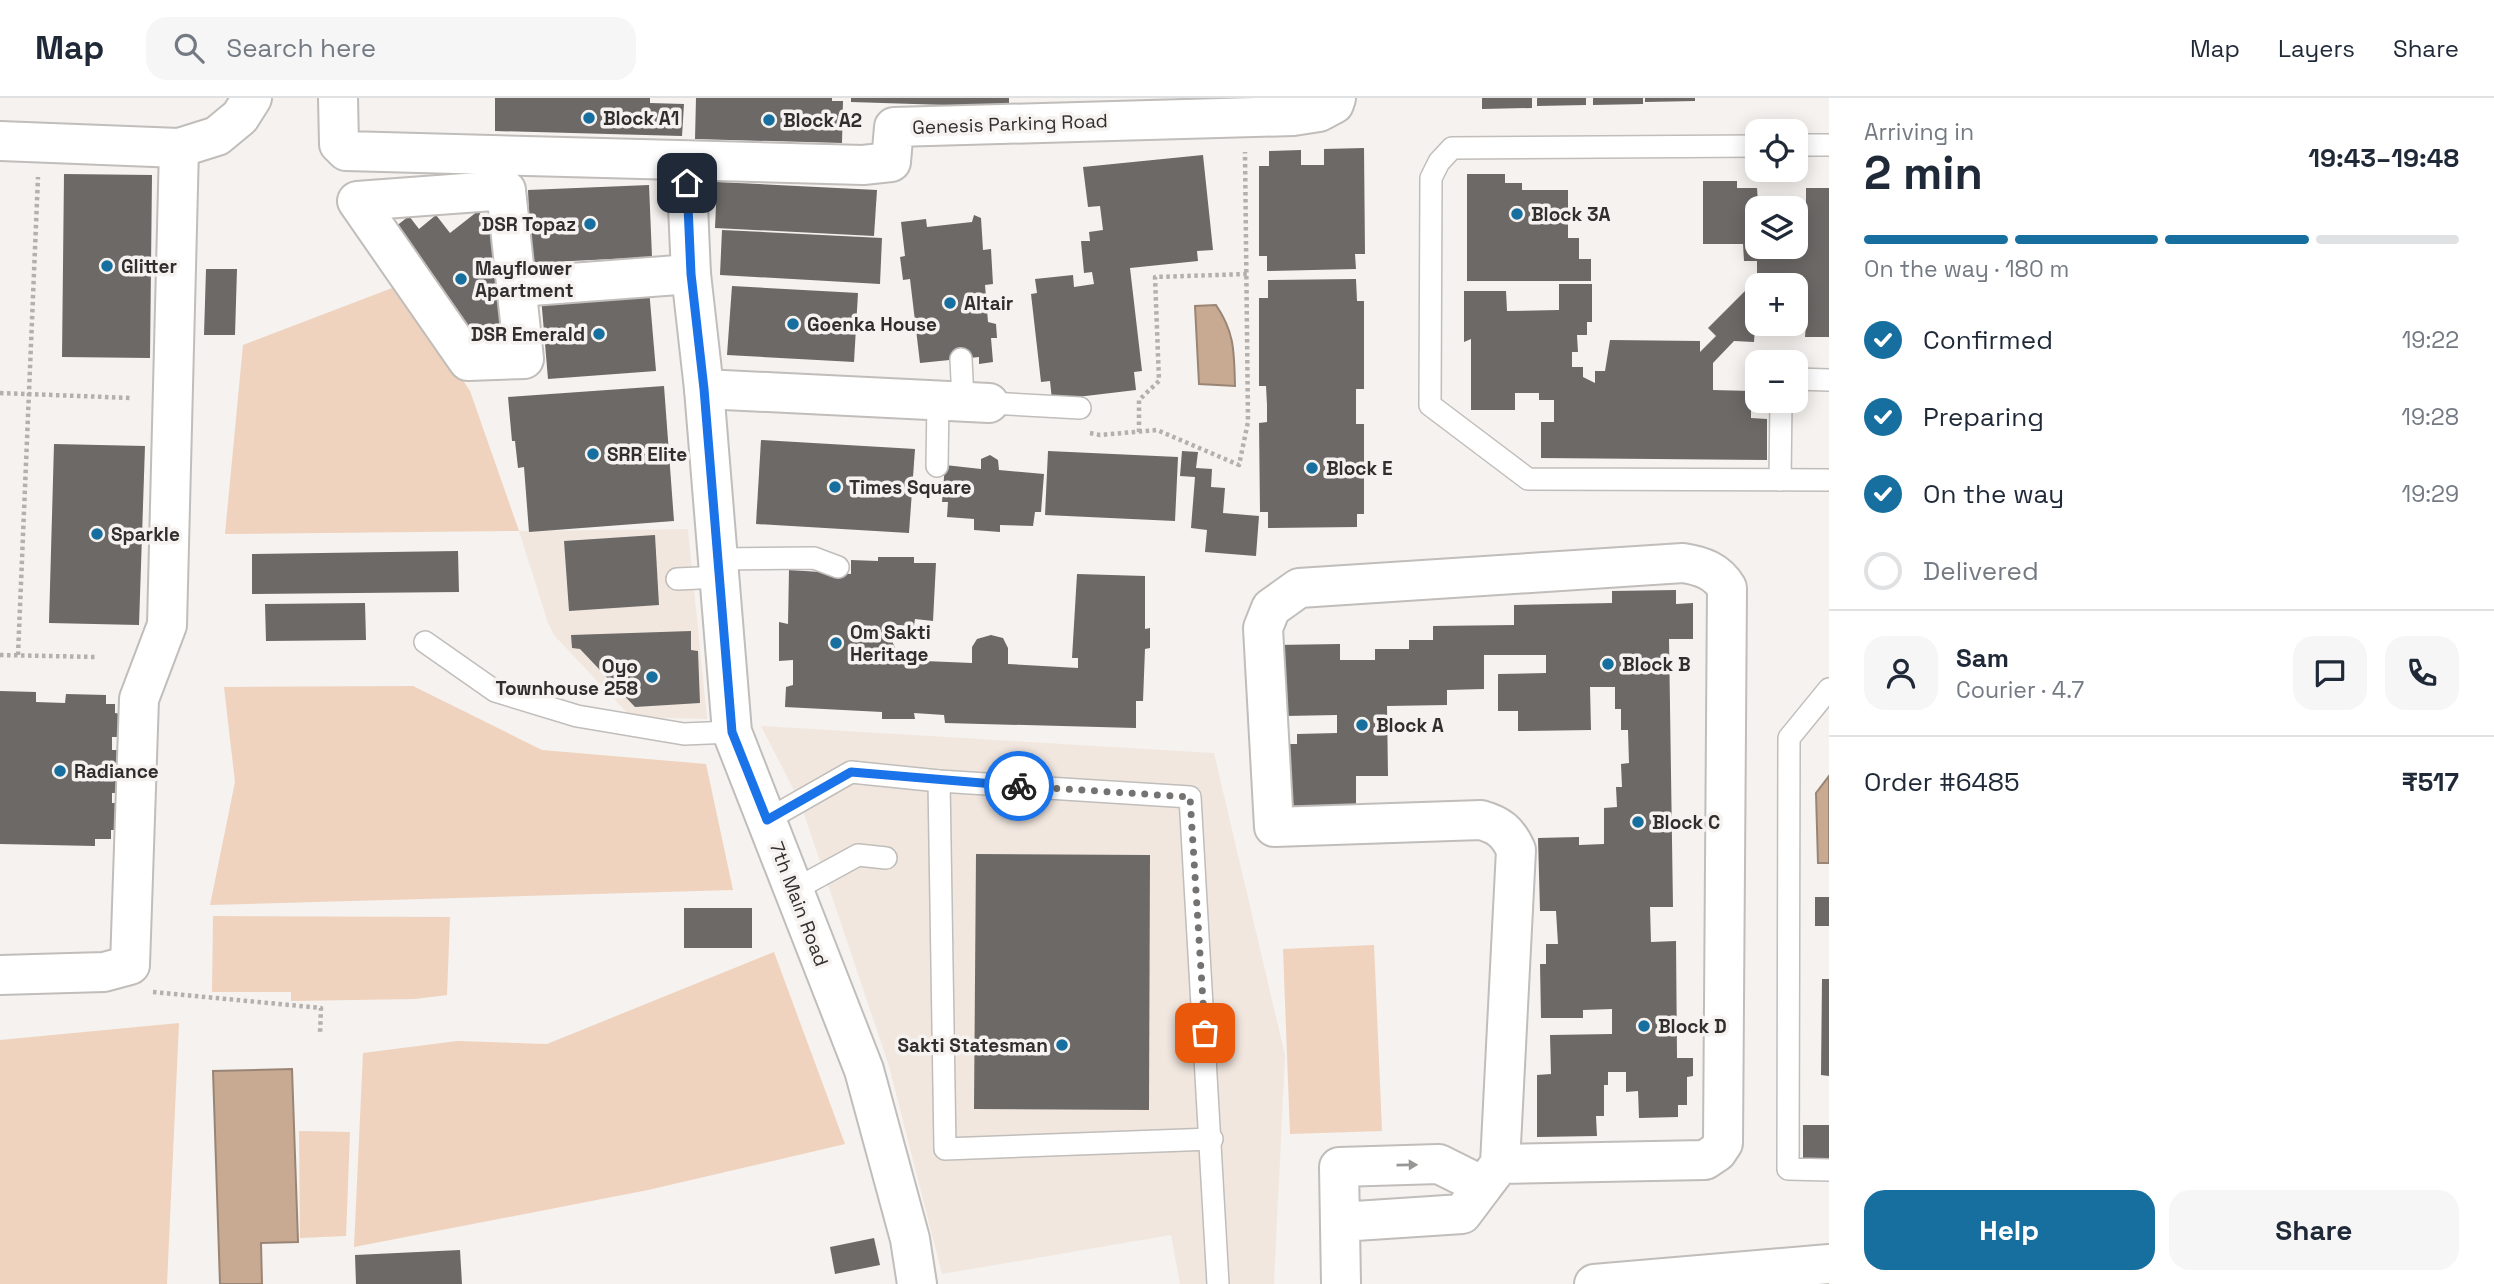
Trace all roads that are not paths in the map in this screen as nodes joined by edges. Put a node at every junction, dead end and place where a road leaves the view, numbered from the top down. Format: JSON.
{"nodes":[{"id":1,"x":252,"y":98,"type":"edge"},
{"id":2,"x":338,"y":98,"type":"edge"},
{"id":3,"x":1336,"y":98,"type":"edge"},
{"id":4,"x":0,"y":141,"type":"edge"},
{"id":5,"x":1808,"y":145,"type":"edge"},
{"id":6,"x":1829,"y":145,"type":"edge"},
{"id":7,"x":1745,"y":146,"type":"edge"},
{"id":8,"x":179,"y":148,"type":"junction"},
{"id":9,"x":687,"y":183,"type":"dead end"},
{"id":10,"x":691,"y":274,"type":"junction"},
{"id":11,"x":518,"y":287,"type":"junction"},
{"id":12,"x":961,"y":359,"type":"dead end"},
{"id":13,"x":1808,"y":379,"type":"edge"},
{"id":14,"x":1829,"y":380,"type":"edge"},
{"id":15,"x":704,"y":389,"type":"junction"},
{"id":16,"x":963,"y":401,"type":"junction"},
{"id":17,"x":1080,"y":408,"type":"dead end"},
{"id":18,"x":1780,"y":413,"type":"edge"},
{"id":19,"x":937,"y":466,"type":"dead end"},
{"id":20,"x":1780,"y":480,"type":"junction"},
{"id":21,"x":1829,"y":480,"type":"edge"},
{"id":22,"x":720,"y":568,"type":"junction"},
{"id":23,"x":838,"y":568,"type":"dead end"},
{"id":24,"x":677,"y":579,"type":"dead end"},
{"id":25,"x":425,"y":642,"type":"dead end"},
{"id":26,"x":1829,"y":689,"type":"edge"},
{"id":27,"x":732,"y":732,"type":"junction"},
{"id":28,"x":940,"y":781,"type":"junction"},
{"id":29,"x":767,"y":820,"type":"junction"},
{"id":30,"x":886,"y":858,"type":"dead end"},
{"id":31,"x":794,"y":890,"type":"junction"},
{"id":32,"x":0,"y":975,"type":"edge"},
{"id":33,"x":1212,"y":1139,"type":"junction"},
{"id":34,"x":1829,"y":1170,"type":"edge"},
{"id":35,"x":1491,"y":1175,"type":"junction"},
{"id":36,"x":1340,"y":1222,"type":"junction"},
{"id":37,"x":1829,"y":1264,"type":"edge"},
{"id":38,"x":917,"y":1284,"type":"edge"},
{"id":39,"x":1218,"y":1284,"type":"edge"},
{"id":40,"x":1341,"y":1284,"type":"edge"},
{"id":41,"x":1594,"y":1284,"type":"edge"}],
"edges":[{"from":1,"to":8,"type":"street"},
{"from":2,"to":3,"type":"street","name":"Genesis Parking Road"},
{"from":4,"to":8,"type":"street"},
{"from":5,"to":6,"type":"lane"},
{"from":7,"to":20,"type":"lane"},
{"from":8,"to":32,"type":"street"},
{"from":9,"to":10,"type":"street","name":"7th Main Road"},
{"from":10,"to":11,"type":"street"},
{"from":10,"to":15,"type":"street","name":"7th Main Road"},
{"from":11,"to":11,"type":"street"},
{"from":12,"to":16,"type":"lane"},
{"from":13,"to":14,"type":"lane"},
{"from":15,"to":16,"type":"street"},
{"from":15,"to":22,"type":"street","name":"7th Main Road"},
{"from":16,"to":17,"type":"lane"},
{"from":16,"to":19,"type":"lane"},
{"from":18,"to":20,"type":"lane"},
{"from":20,"to":21,"type":"lane"},
{"from":22,"to":23,"type":"lane"},
{"from":22,"to":24,"type":"lane"},
{"from":22,"to":27,"type":"street","name":"7th Main Road"},
{"from":25,"to":27,"type":"lane"},
{"from":26,"to":34,"type":"lane"},
{"from":27,"to":29,"type":"street","name":"7th Main Road"},
{"from":28,"to":29,"type":"lane"},
{"from":28,"to":33,"type":"lane"},
{"from":28,"to":33,"type":"lane"},
{"from":29,"to":31,"type":"street","name":"7th Main Road"},
{"from":30,"to":31,"type":"lane"},
{"from":31,"to":38,"type":"street","name":"7th Main Road"},
{"from":33,"to":39,"type":"lane"},
{"from":35,"to":35,"type":"street"},
{"from":35,"to":36,"type":"street"},
{"from":36,"to":35,"type":"street","one_way":true},
{"from":36,"to":40,"type":"street"},
{"from":37,"to":41,"type":"street"}]}
